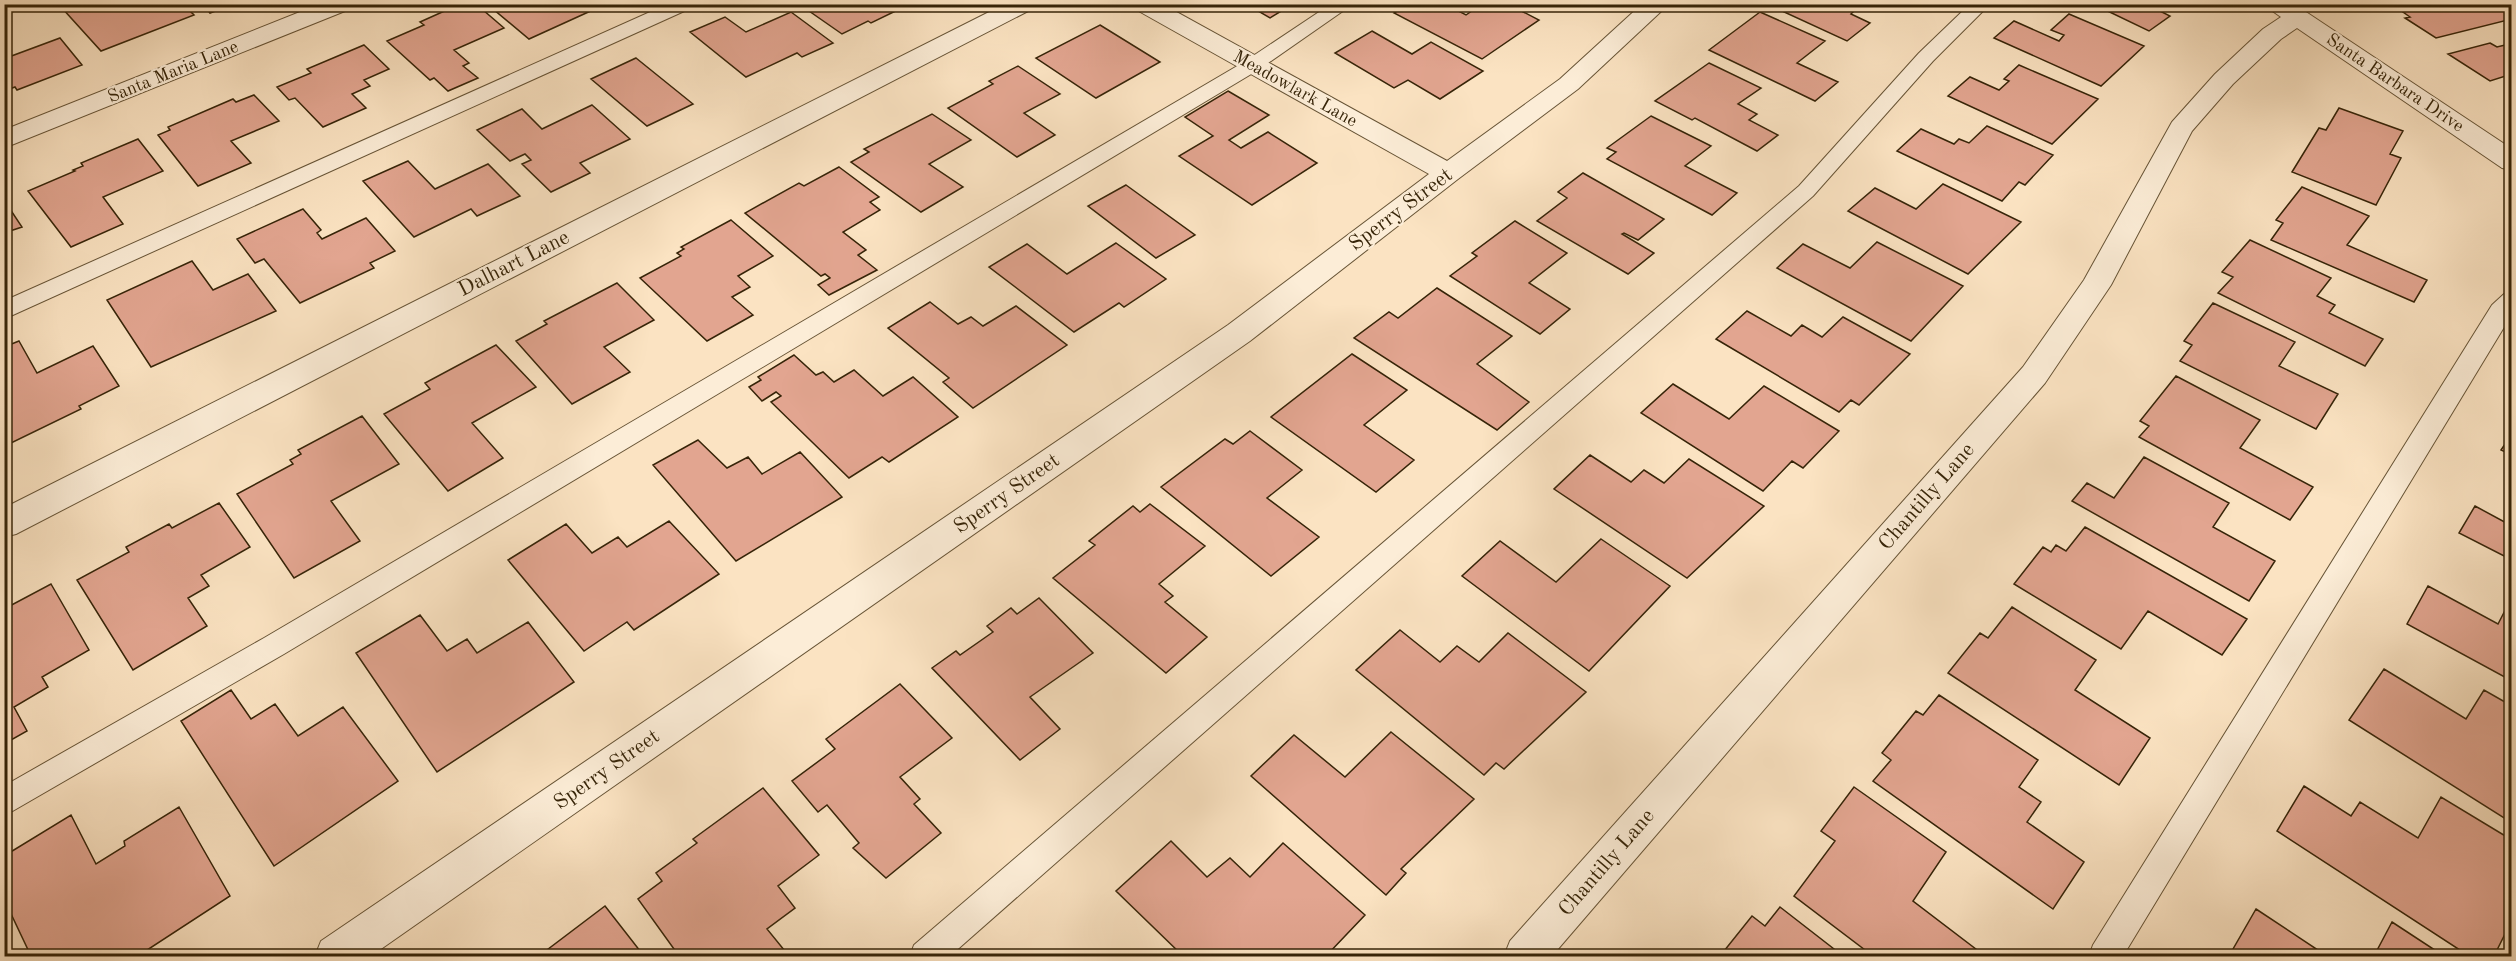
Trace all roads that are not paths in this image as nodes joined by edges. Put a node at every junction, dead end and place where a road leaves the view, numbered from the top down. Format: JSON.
{"nodes":[{"id":1,"x":17,"y":4,"type":"edge"},
{"id":2,"x":342,"y":4,"type":"edge"},
{"id":3,"x":684,"y":4,"type":"edge"},
{"id":4,"x":1024,"y":4,"type":"edge"},
{"id":5,"x":1143,"y":4,"type":"edge"},
{"id":6,"x":1344,"y":4,"type":"edge"},
{"id":7,"x":1657,"y":4,"type":"edge"},
{"id":8,"x":1981,"y":4,"type":"edge"},
{"id":9,"x":4,"y":9,"type":"edge"},
{"id":10,"x":2288,"y":11,"type":"edge"},
{"id":11,"x":1251,"y":66,"type":"junction"},
{"id":12,"x":4,"y":140,"type":"edge"},
{"id":13,"x":2511,"y":162,"type":"edge"},
{"id":14,"x":1448,"y":173,"type":"junction"},
{"id":15,"x":2511,"y":300,"type":"edge"},
{"id":16,"x":4,"y":310,"type":"edge"},
{"id":17,"x":4,"y":524,"type":"edge"},
{"id":18,"x":4,"y":802,"type":"edge"},
{"id":19,"x":336,"y":957,"type":"edge"},
{"id":20,"x":926,"y":957,"type":"edge"},
{"id":21,"x":1525,"y":957,"type":"edge"},
{"id":22,"x":2105,"y":957,"type":"edge"}],
"edges":[{"from":1,"to":9,"type":"lane"},
{"from":2,"to":12,"type":"street","name":"Santa Maria Lane"},
{"from":3,"to":16,"type":"lane"},
{"from":4,"to":17,"type":"street","name":"Dalhart Lane"},
{"from":5,"to":11,"type":"street","name":"Meadowlark Lane"},
{"from":6,"to":11,"type":"lane"},
{"from":7,"to":14,"type":"street","name":"Sperry Street"},
{"from":8,"to":20,"type":"lane"},
{"from":10,"to":13,"type":"street","name":"Santa Barbara Drive"},
{"from":10,"to":21,"type":"street","name":"Chantilly Lane"},
{"from":11,"to":14,"type":"street","name":"Meadowlark Lane"},
{"from":11,"to":18,"type":"lane"},
{"from":14,"to":19,"type":"street","name":"Sperry Street"},
{"from":15,"to":22,"type":"lane"}]}
